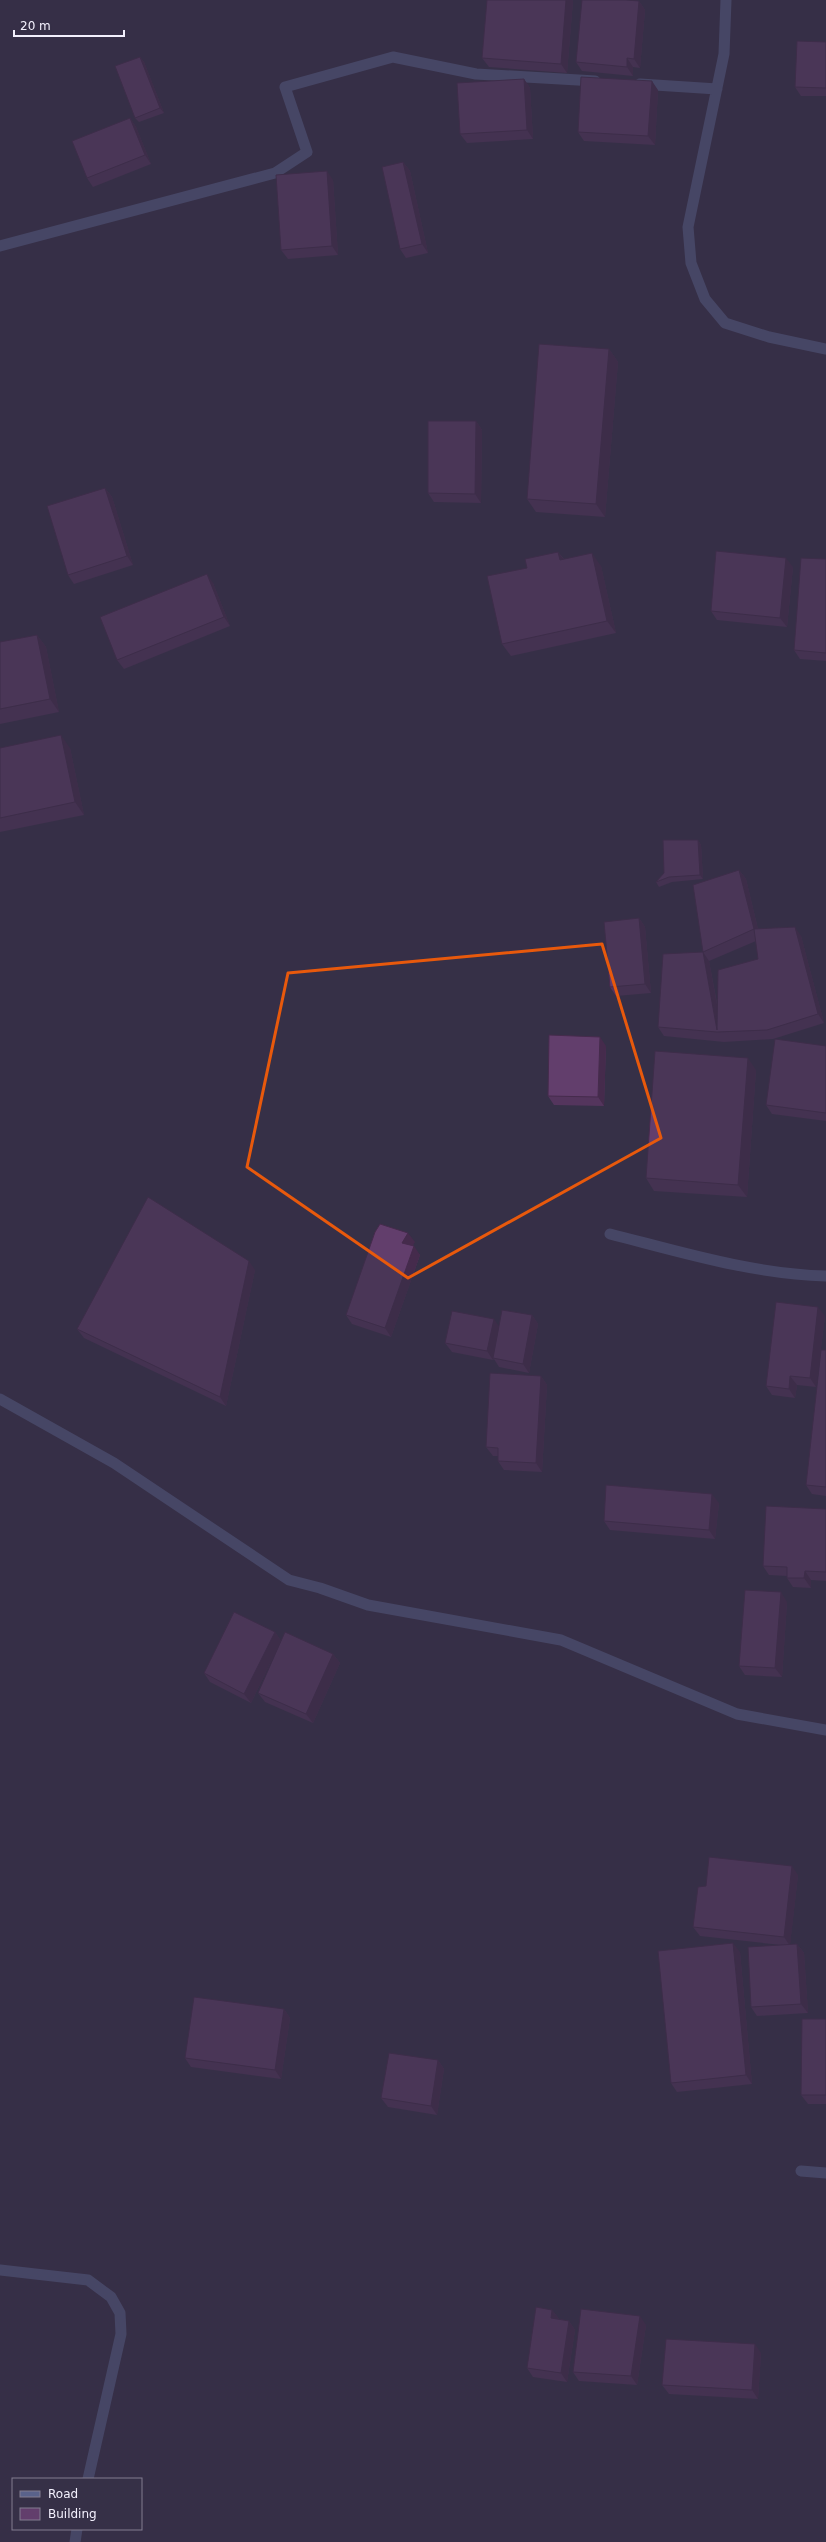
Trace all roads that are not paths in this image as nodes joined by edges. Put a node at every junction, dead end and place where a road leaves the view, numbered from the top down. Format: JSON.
{"nodes":[{"id":1,"x":726,"y":0,"type":"edge"},
{"id":2,"x":608,"y":82,"type":"edge"},
{"id":3,"x":631,"y":83,"type":"edge"},
{"id":4,"x":717,"y":88,"type":"junction"},
{"id":5,"x":0,"y":246,"type":"edge"},
{"id":6,"x":826,"y":349,"type":"edge"},
{"id":7,"x":610,"y":1234,"type":"dead end"},
{"id":8,"x":826,"y":1276,"type":"edge"},
{"id":9,"x":0,"y":1399,"type":"edge"},
{"id":10,"x":826,"y":1730,"type":"edge"},
{"id":11,"x":801,"y":2171,"type":"dead end"},
{"id":12,"x":826,"y":2173,"type":"edge"},
{"id":13,"x":0,"y":2270,"type":"edge"},
{"id":14,"x":88,"y":2478,"type":"edge"},
{"id":15,"x":77,"y":2530,"type":"edge"},
{"id":16,"x":75,"y":2542,"type":"edge"}],
"edges":[{"from":1,"to":4,"type":"street"},
{"from":2,"to":5,"type":"street"},
{"from":3,"to":4,"type":"street"},
{"from":4,"to":6,"type":"street"},
{"from":7,"to":8,"type":"street"},
{"from":9,"to":10,"type":"street"},
{"from":11,"to":12,"type":"street"},
{"from":13,"to":14,"type":"street"},
{"from":15,"to":16,"type":"street"}]}
